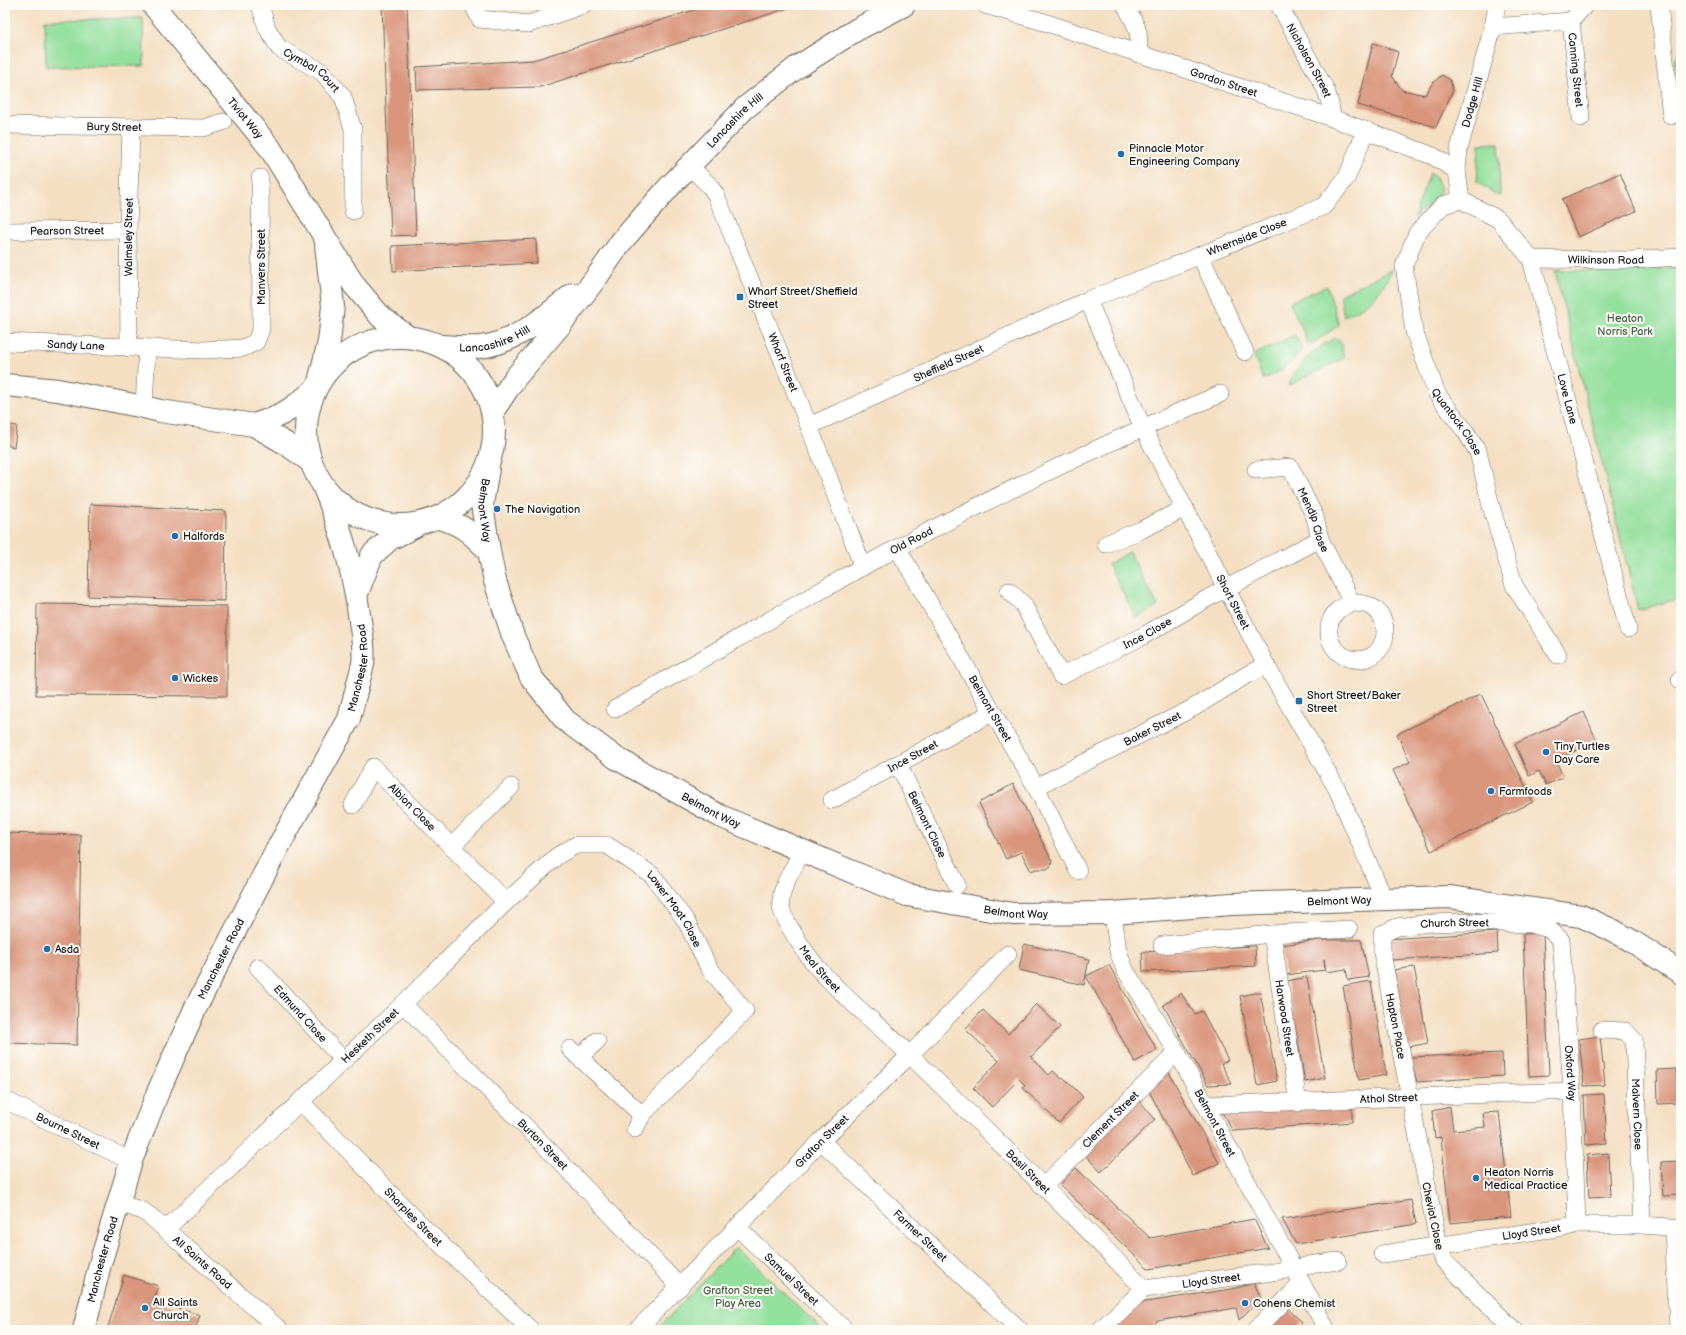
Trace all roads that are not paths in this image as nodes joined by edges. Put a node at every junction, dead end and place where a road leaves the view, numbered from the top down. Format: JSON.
{"nodes":[{"id":1,"x":153,"y":5,"type":"edge"},
{"id":2,"x":260,"y":5,"type":"edge"},
{"id":3,"x":473,"y":5,"type":"edge"},
{"id":4,"x":583,"y":5,"type":"edge"},
{"id":5,"x":904,"y":5,"type":"edge"},
{"id":6,"x":985,"y":5,"type":"edge"},
{"id":7,"x":1125,"y":5,"type":"edge"},
{"id":8,"x":1279,"y":5,"type":"edge"},
{"id":9,"x":1498,"y":5,"type":"edge"},
{"id":10,"x":1585,"y":5,"type":"edge"},
{"id":11,"x":1659,"y":5,"type":"edge"},
{"id":12,"x":1571,"y":21,"type":"junction"},
{"id":13,"x":1493,"y":26,"type":"junction"},
{"id":14,"x":1138,"y":54,"type":"junction"},
{"id":15,"x":1670,"y":116,"type":"dead end"},
{"id":16,"x":1332,"y":118,"type":"junction"},
{"id":17,"x":1581,"y":118,"type":"dead end"},
{"id":18,"x":223,"y":122,"type":"dead end"},
{"id":19,"x":5,"y":125,"type":"edge"},
{"id":20,"x":131,"y":127,"type":"junction"},
{"id":21,"x":1366,"y":130,"type":"junction"},
{"id":22,"x":688,"y":166,"type":"junction"},
{"id":23,"x":1457,"y":170,"type":"junction"},
{"id":24,"x":260,"y":178,"type":"dead end"},
{"id":25,"x":1460,"y":200,"type":"junction"},
{"id":26,"x":353,"y":211,"type":"dead end"},
{"id":27,"x":128,"y":230,"type":"junction"},
{"id":28,"x":5,"y":231,"type":"edge"},
{"id":29,"x":325,"y":239,"type":"junction"},
{"id":30,"x":1200,"y":254,"type":"junction"},
{"id":31,"x":1681,"y":257,"type":"edge"},
{"id":32,"x":1531,"y":259,"type":"junction"},
{"id":33,"x":599,"y":274,"type":"junction"},
{"id":34,"x":1088,"y":300,"type":"junction"},
{"id":35,"x":408,"y":337,"type":"junction"},
{"id":36,"x":5,"y":342,"type":"edge"},
{"id":37,"x":442,"y":346,"type":"junction"},
{"id":38,"x":129,"y":348,"type":"junction"},
{"id":39,"x":147,"y":348,"type":"junction"},
{"id":40,"x":244,"y":348,"type":"joint"},
{"id":41,"x":1245,"y":352,"type":"dead end"},
{"id":42,"x":5,"y":385,"type":"edge"},
{"id":43,"x":317,"y":386,"type":"junction"},
{"id":44,"x":1220,"y":394,"type":"dead end"},
{"id":45,"x":144,"y":407,"type":"junction"},
{"id":46,"x":493,"y":411,"type":"junction"},
{"id":47,"x":254,"y":425,"type":"junction"},
{"id":48,"x":809,"y":426,"type":"junction"},
{"id":49,"x":1143,"y":428,"type":"junction"},
{"id":50,"x":310,"y":461,"type":"junction"},
{"id":51,"x":488,"y":469,"type":"junction"},
{"id":52,"x":1256,"y":470,"type":"dead end"},
{"id":53,"x":324,"y":488,"type":"junction"},
{"id":54,"x":1185,"y":508,"type":"junction"},
{"id":55,"x":439,"y":518,"type":"junction"},
{"id":56,"x":417,"y":525,"type":"junction"},
{"id":57,"x":1320,"y":539,"type":"junction"},
{"id":58,"x":1106,"y":544,"type":"dead end"},
{"id":59,"x":898,"y":549,"type":"junction"},
{"id":60,"x":489,"y":551,"type":"junction"},
{"id":61,"x":863,"y":567,"type":"junction"},
{"id":62,"x":1226,"y":589,"type":"junction"},
{"id":63,"x":1009,"y":591,"type":"dead end"},
{"id":64,"x":356,"y":596,"type":"junction"},
{"id":65,"x":1352,"y":603,"type":"dead end"},
{"id":66,"x":1628,"y":628,"type":"dead end"},
{"id":67,"x":1558,"y":655,"type":"dead end"},
{"id":68,"x":1266,"y":665,"type":"junction"},
{"id":69,"x":615,"y":709,"type":"dead end"},
{"id":70,"x":993,"y":712,"type":"junction"},
{"id":71,"x":898,"y":764,"type":"junction"},
{"id":72,"x":512,"y":787,"type":"dead end"},
{"id":73,"x":1036,"y":787,"type":"junction"},
{"id":74,"x":832,"y":800,"type":"dead end"},
{"id":75,"x":353,"y":805,"type":"dead end"},
{"id":76,"x":576,"y":845,"type":"joint"},
{"id":77,"x":451,"y":847,"type":"junction"},
{"id":78,"x":798,"y":859,"type":"dead end"},
{"id":79,"x":1078,"y":871,"type":"dead end"},
{"id":80,"x":957,"y":884,"type":"dead end"},
{"id":81,"x":1384,"y":899,"type":"junction"},
{"id":82,"x":506,"y":902,"type":"junction"},
{"id":83,"x":1113,"y":913,"type":"junction"},
{"id":84,"x":1549,"y":928,"type":"joint"},
{"id":85,"x":1349,"y":929,"type":"dead end"},
{"id":86,"x":1272,"y":934,"type":"junction"},
{"id":87,"x":1162,"y":945,"type":"dead end"},
{"id":88,"x":1382,"y":953,"type":"joint"},
{"id":89,"x":1008,"y":954,"type":"dead end"},
{"id":90,"x":258,"y":967,"type":"dead end"},
{"id":91,"x":1681,"y":973,"type":"edge"},
{"id":92,"x":403,"y":1004,"type":"junction"},
{"id":93,"x":1602,"y":1030,"type":"dead end"},
{"id":94,"x":597,"y":1041,"type":"dead end"},
{"id":95,"x":1177,"y":1052,"type":"junction"},
{"id":96,"x":910,"y":1055,"type":"junction"},
{"id":97,"x":343,"y":1060,"type":"junction"},
{"id":98,"x":1572,"y":1091,"type":"junction"},
{"id":99,"x":1409,"y":1098,"type":"junction"},
{"id":100,"x":5,"y":1100,"type":"edge"},
{"id":101,"x":300,"y":1101,"type":"junction"},
{"id":102,"x":1298,"y":1103,"type":"junction"},
{"id":103,"x":1206,"y":1105,"type":"junction"},
{"id":104,"x":822,"y":1141,"type":"junction"},
{"id":105,"x":131,"y":1161,"type":"junction"},
{"id":106,"x":1044,"y":1186,"type":"junction"},
{"id":107,"x":119,"y":1203,"type":"junction"},
{"id":108,"x":1577,"y":1225,"type":"junction"},
{"id":109,"x":1642,"y":1225,"type":"junction"},
{"id":110,"x":738,"y":1228,"type":"junction"},
{"id":111,"x":1677,"y":1228,"type":"edge"},
{"id":112,"x":166,"y":1229,"type":"junction"},
{"id":113,"x":1439,"y":1247,"type":"junction"},
{"id":114,"x":1382,"y":1254,"type":"dead end"},
{"id":115,"x":1338,"y":1260,"type":"dead end"},
{"id":116,"x":1298,"y":1276,"type":"junction"},
{"id":117,"x":680,"y":1287,"type":"junction"},
{"id":118,"x":1144,"y":1289,"type":"junction"},
{"id":119,"x":84,"y":1330,"type":"edge"},
{"id":120,"x":280,"y":1330,"type":"edge"},
{"id":121,"x":531,"y":1330,"type":"edge"},
{"id":122,"x":637,"y":1330,"type":"edge"},
{"id":123,"x":845,"y":1330,"type":"edge"},
{"id":124,"x":1020,"y":1330,"type":"edge"},
{"id":125,"x":1100,"y":1330,"type":"edge"},
{"id":126,"x":1256,"y":1330,"type":"edge"},
{"id":127,"x":1327,"y":1330,"type":"edge"},
{"id":128,"x":1514,"y":1330,"type":"edge"},
{"id":129,"x":1678,"y":1330,"type":"edge"}],
"edges":[{"from":1,"to":29,"type":"main road","name":"Tiviot Way"},
{"from":2,"to":26,"type":"street","name":"Cymbal Court"},
{"from":3,"to":4,"type":"street"},
{"from":5,"to":22,"type":"main road","name":"Lancashire Hill"},
{"from":6,"to":14,"type":"street","name":"Gordon Street"},
{"from":7,"to":14,"type":"street"},
{"from":8,"to":16,"type":"street","name":"Nicholson Street"},
{"from":9,"to":13,"type":"street","name":"Dodge Hill"},
{"from":10,"to":12,"type":"street"},
{"from":11,"to":15,"type":"street"},
{"from":12,"to":13,"type":"street"},
{"from":12,"to":17,"type":"street","name":"Canning Street"},
{"from":13,"to":23,"type":"street","name":"Dodge Hill"},
{"from":14,"to":16,"type":"street","name":"Gordon Street"},
{"from":16,"to":21,"type":"street","name":"Gordon Street"},
{"from":18,"to":20,"type":"street","name":"Bury Street"},
{"from":19,"to":20,"type":"street","name":"Bury Street"},
{"from":20,"to":27,"type":"street","name":"Walmsley Street"},
{"from":21,"to":23,"type":"street","name":"Gordon Street"},
{"from":21,"to":30,"type":"street","name":"Whernside Close"},
{"from":22,"to":33,"type":"main road","name":"Lancashire Hill"},
{"from":22,"to":48,"type":"street","name":"Wharf Street"},
{"from":23,"to":25,"type":"street","name":"Dodge Hill"},
{"from":24,"to":40,"type":"street","name":"Manvers Street"},
{"from":25,"to":32,"type":"street","name":"Love Lane"},
{"from":25,"to":67,"type":"street","name":"Quantock Close"},
{"from":27,"to":28,"type":"street","name":"Pearson Street"},
{"from":27,"to":38,"type":"street","name":"Walmsley Street"},
{"from":29,"to":35,"type":"main road","name":"Tiviot Way"},
{"from":29,"to":43,"type":"main road","name":"Tiviot Way"},
{"from":30,"to":34,"type":"street","name":"Whernside Close"},
{"from":30,"to":41,"type":"street"},
{"from":31,"to":32,"type":"street","name":"Wilkinson Road"},
{"from":32,"to":66,"type":"street","name":"Love Lane"},
{"from":33,"to":37,"type":"main road","name":"Lancashire Hill"},
{"from":33,"to":46,"type":"main road","name":"Lancashire Hill"},
{"from":34,"to":48,"type":"street","name":"Sheffield Street"},
{"from":34,"to":49,"type":"street","name":"Short Street"},
{"from":35,"to":37,"type":"main road"},
{"from":35,"to":43,"type":"main road"},
{"from":36,"to":38,"type":"street","name":"Sandy Lane"},
{"from":37,"to":46,"type":"main road","name":"Belmont Way"},
{"from":38,"to":39,"type":"street","name":"Sandy Lane"},
{"from":39,"to":40,"type":"street","name":"Sandy Lane"},
{"from":39,"to":45,"type":"street"},
{"from":42,"to":45,"type":"main road"},
{"from":43,"to":47,"type":"main road"},
{"from":43,"to":50,"type":"main road"},
{"from":44,"to":49,"type":"street","name":"Old Road"},
{"from":45,"to":47,"type":"main road"},
{"from":46,"to":51,"type":"main road","name":"Belmont Way"},
{"from":47,"to":50,"type":"main road"},
{"from":48,"to":61,"type":"street","name":"Wharf Street"},
{"from":49,"to":54,"type":"street","name":"Short Street"},
{"from":49,"to":59,"type":"street","name":"Old Road"},
{"from":50,"to":53,"type":"main road"},
{"from":51,"to":55,"type":"main road"},
{"from":51,"to":60,"type":"main road","name":"Belmont Way"},
{"from":52,"to":57,"type":"street","name":"Mendip Close"},
{"from":53,"to":56,"type":"main road"},
{"from":53,"to":64,"type":"main road","name":"Manchester Road"},
{"from":54,"to":58,"type":"street"},
{"from":54,"to":62,"type":"street","name":"Short Street"},
{"from":55,"to":56,"type":"main road"},
{"from":55,"to":60,"type":"main road","name":"Belmont Way"},
{"from":56,"to":64,"type":"main road","name":"Manchester Road"},
{"from":57,"to":62,"type":"street","name":"Ince Close"},
{"from":57,"to":65,"type":"street","name":"Mendip Close"},
{"from":59,"to":61,"type":"street","name":"Old Road"},
{"from":59,"to":70,"type":"street","name":"Belmont Street"},
{"from":60,"to":83,"type":"main road","name":"Belmont Way"},
{"from":61,"to":69,"type":"street","name":"Old Road"},
{"from":62,"to":63,"type":"street","name":"Ince Close"},
{"from":62,"to":68,"type":"street","name":"Short Street"},
{"from":64,"to":105,"type":"main road","name":"Manchester Road"},
{"from":68,"to":73,"type":"street","name":"Baker Street"},
{"from":68,"to":81,"type":"street","name":"Short Street"},
{"from":70,"to":71,"type":"street","name":"Ince Street"},
{"from":70,"to":73,"type":"street","name":"Belmont Street"},
{"from":71,"to":74,"type":"street","name":"Ince Street"},
{"from":71,"to":80,"type":"street","name":"Belmont Close"},
{"from":72,"to":77,"type":"street"},
{"from":73,"to":79,"type":"street","name":"Belmont Street"},
{"from":75,"to":77,"type":"street","name":"Albion Close"},
{"from":76,"to":82,"type":"street","name":"Hesketh Street"},
{"from":76,"to":94,"type":"street","name":"Lower Moat Close"},
{"from":77,"to":82,"type":"street","name":"Albion Close"},
{"from":78,"to":96,"type":"street","name":"Meal Street"},
{"from":81,"to":83,"type":"main road","name":"Belmont Way"},
{"from":81,"to":91,"type":"main road","name":"Belmont Way"},
{"from":82,"to":92,"type":"street","name":"Hesketh Street"},
{"from":83,"to":95,"type":"street","name":"Belmont Street"},
{"from":84,"to":88,"type":"street","name":"Church Street"},
{"from":84,"to":98,"type":"street","name":"Oxford Way"},
{"from":85,"to":86,"type":"street"},
{"from":86,"to":87,"type":"street"},
{"from":86,"to":102,"type":"street","name":"Harwood Street"},
{"from":88,"to":99,"type":"street","name":"Hapton Place"},
{"from":89,"to":96,"type":"street","name":"Grafton Street"},
{"from":90,"to":97,"type":"street","name":"Edmund Close"},
{"from":92,"to":97,"type":"street","name":"Hesketh Street"},
{"from":92,"to":117,"type":"street","name":"Burton Street"},
{"from":93,"to":109,"type":"street","name":"Malvern Close"},
{"from":95,"to":103,"type":"street","name":"Belmont Street"},
{"from":95,"to":106,"type":"street","name":"Clement Street"},
{"from":96,"to":104,"type":"street","name":"Grafton Street"},
{"from":96,"to":106,"type":"street","name":"Basil Street"},
{"from":97,"to":101,"type":"street","name":"Hesketh Street"},
{"from":98,"to":99,"type":"street","name":"Athol Street"},
{"from":98,"to":108,"type":"street","name":"Oxford Way"},
{"from":99,"to":102,"type":"street","name":"Athol Street"},
{"from":99,"to":113,"type":"street","name":"Cheviot Close"},
{"from":100,"to":105,"type":"street","name":"Bourne Street"},
{"from":101,"to":112,"type":"street","name":"Hesketh Street"},
{"from":101,"to":121,"type":"street","name":"Sharples Street"},
{"from":102,"to":103,"type":"street","name":"Athol Street"},
{"from":103,"to":116,"type":"street","name":"Belmont Street"},
{"from":104,"to":110,"type":"street","name":"Grafton Street"},
{"from":104,"to":124,"type":"street","name":"Farmer Street"},
{"from":105,"to":107,"type":"main road","name":"Manchester Road"},
{"from":106,"to":118,"type":"street","name":"Basil Street"},
{"from":107,"to":112,"type":"street","name":"All Saints Road"},
{"from":107,"to":119,"type":"main road","name":"Manchester Road"},
{"from":108,"to":109,"type":"street","name":"Lloyd Street"},
{"from":108,"to":113,"type":"street","name":"Lloyd Street"},
{"from":109,"to":111,"type":"street","name":"Lloyd Street"},
{"from":110,"to":117,"type":"street","name":"Grafton Street"},
{"from":110,"to":123,"type":"street","name":"Samuel Street"},
{"from":111,"to":129,"type":"street"},
{"from":112,"to":120,"type":"street","name":"All Saints Road"},
{"from":113,"to":114,"type":"street","name":"Lloyd Street"},
{"from":113,"to":128,"type":"street","name":"Cheviot Close"},
{"from":115,"to":116,"type":"street","name":"Lloyd Street"},
{"from":116,"to":118,"type":"street","name":"Lloyd Street"},
{"from":116,"to":126,"type":"street"},
{"from":116,"to":127,"type":"street","name":"Belmont Street"},
{"from":117,"to":122,"type":"street","name":"Grafton Street"},
{"from":118,"to":125,"type":"street"}]}
